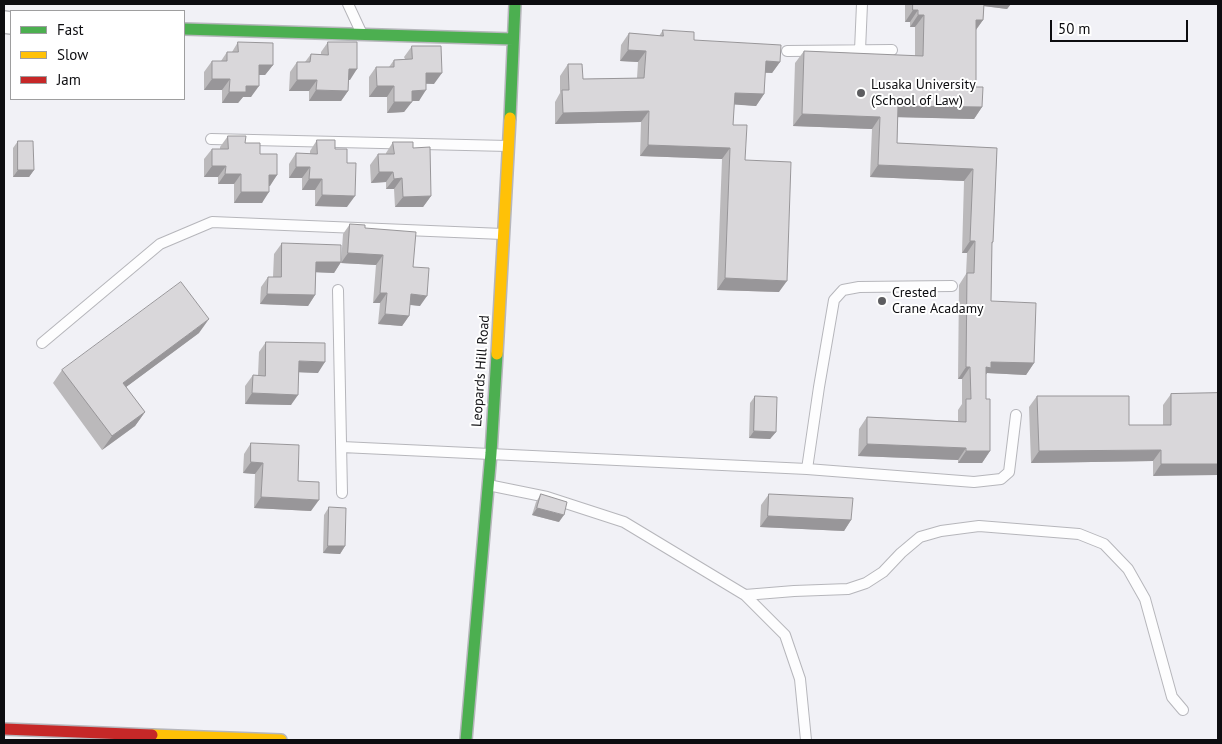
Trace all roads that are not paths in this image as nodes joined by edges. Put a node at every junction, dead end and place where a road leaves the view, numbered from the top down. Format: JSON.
{"nodes":[{"id":1,"x":348,"y":4,"type":"edge"},
{"id":2,"x":515,"y":4,"type":"edge"},
{"id":3,"x":862,"y":4,"type":"edge"},
{"id":4,"x":185,"y":30,"type":"edge"},
{"id":5,"x":362,"y":35,"type":"junction"},
{"id":6,"x":513,"y":39,"type":"junction"},
{"id":7,"x":860,"y":50,"type":"junction"},
{"id":8,"x":892,"y":50,"type":"dead end"},
{"id":9,"x":787,"y":51,"type":"dead end"},
{"id":10,"x":212,"y":139,"type":"dead end"},
{"id":11,"x":509,"y":146,"type":"junction"},
{"id":12,"x":504,"y":234,"type":"junction"},
{"id":13,"x":952,"y":286,"type":"dead end"},
{"id":14,"x":338,"y":290,"type":"dead end"},
{"id":15,"x":42,"y":343,"type":"dead end"},
{"id":16,"x":1016,"y":415,"type":"dead end"},
{"id":17,"x":342,"y":447,"type":"junction"},
{"id":18,"x":491,"y":453,"type":"junction"},
{"id":19,"x":808,"y":469,"type":"junction"},
{"id":20,"x":487,"y":485,"type":"junction"},
{"id":21,"x":342,"y":493,"type":"dead end"},
{"id":22,"x":745,"y":595,"type":"junction"},
{"id":23,"x":1183,"y":710,"type":"dead end"},
{"id":24,"x":4,"y":729,"type":"edge"},
{"id":25,"x":281,"y":740,"type":"edge"},
{"id":26,"x":466,"y":740,"type":"edge"},
{"id":27,"x":806,"y":740,"type":"edge"}],
"edges":[{"from":1,"to":5,"type":"lane"},
{"from":2,"to":6,"type":"main road","name":"Leopards Hill Road"},
{"from":3,"to":7,"type":"lane"},
{"from":4,"to":5,"type":"main road"},
{"from":5,"to":6,"type":"main road"},
{"from":6,"to":11,"type":"main road","name":"Leopards Hill Road"},
{"from":7,"to":8,"type":"lane"},
{"from":7,"to":9,"type":"lane"},
{"from":10,"to":11,"type":"lane"},
{"from":11,"to":12,"type":"main road","name":"Leopards Hill Road"},
{"from":12,"to":15,"type":"lane"},
{"from":12,"to":18,"type":"main road","name":"Leopards Hill Road"},
{"from":13,"to":19,"type":"lane"},
{"from":14,"to":17,"type":"lane"},
{"from":16,"to":19,"type":"lane"},
{"from":17,"to":18,"type":"lane"},
{"from":17,"to":21,"type":"lane"},
{"from":18,"to":19,"type":"lane"},
{"from":18,"to":20,"type":"main road","name":"Leopards Hill Road"},
{"from":20,"to":22,"type":"lane"},
{"from":20,"to":26,"type":"main road","name":"Leopards Hill Road"},
{"from":22,"to":23,"type":"lane"},
{"from":22,"to":27,"type":"lane"},
{"from":24,"to":25,"type":"main road"}]}
